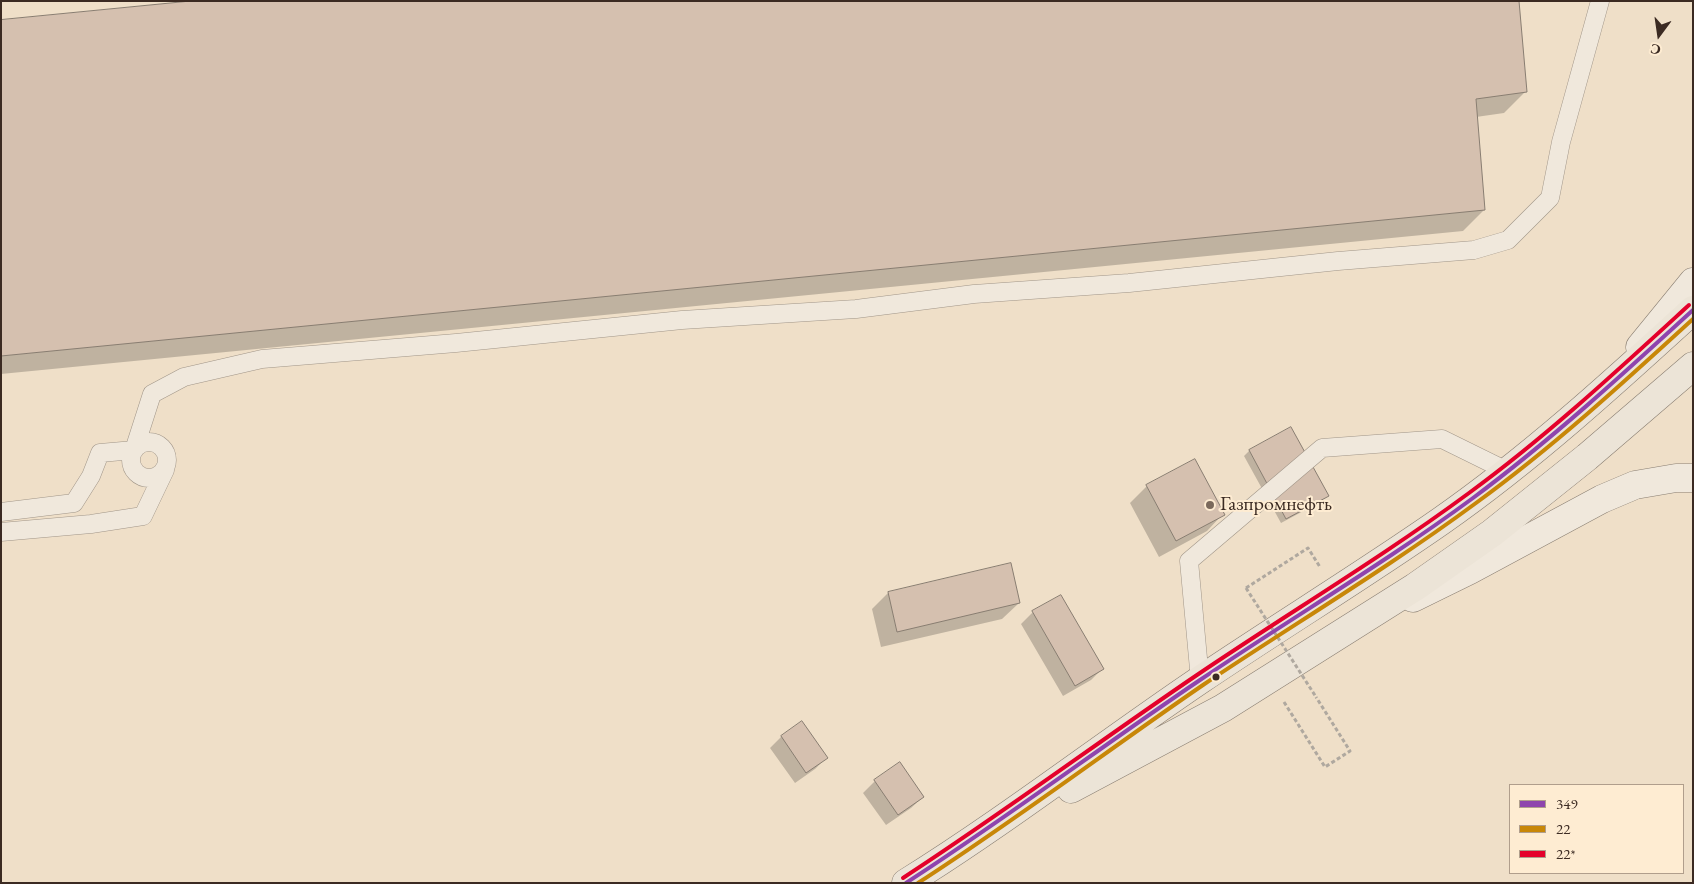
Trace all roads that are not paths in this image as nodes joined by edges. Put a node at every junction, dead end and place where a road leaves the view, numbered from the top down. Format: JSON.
{"nodes":[{"id":1,"x":1600,"y":1,"type":"edge"},
{"id":2,"x":1693,"y":282,"type":"edge"},
{"id":3,"x":1693,"y":310,"type":"edge"},
{"id":4,"x":1693,"y":366,"type":"edge"},
{"id":5,"x":1606,"y":390,"type":"junction"},
{"id":6,"x":134,"y":450,"type":"junction"},
{"id":7,"x":165,"y":470,"type":"junction"},
{"id":8,"x":1507,"y":471,"type":"junction"},
{"id":9,"x":1693,"y":478,"type":"edge"},
{"id":10,"x":1,"y":512,"type":"edge"},
{"id":11,"x":1,"y":532,"type":"edge"},
{"id":12,"x":1335,"y":637,"type":"junction"},
{"id":13,"x":1200,"y":680,"type":"junction"},
{"id":14,"x":964,"y":847,"type":"junction"},
{"id":15,"x":906,"y":883,"type":"edge"}],
"edges":[{"from":1,"to":6,"type":"lane"},
{"from":2,"to":5,"type":"main road"},
{"from":3,"to":5,"type":"main road"},
{"from":4,"to":12,"type":"main road"},
{"from":5,"to":8,"type":"main road"},
{"from":6,"to":7,"type":"lane"},
{"from":6,"to":7,"type":"lane"},
{"from":6,"to":10,"type":"lane"},
{"from":7,"to":11,"type":"lane"},
{"from":8,"to":13,"type":"main road"},
{"from":8,"to":13,"type":"lane"},
{"from":9,"to":12,"type":"main road"},
{"from":12,"to":14,"type":"main road"},
{"from":13,"to":14,"type":"main road"},
{"from":14,"to":15,"type":"main road"}]}
